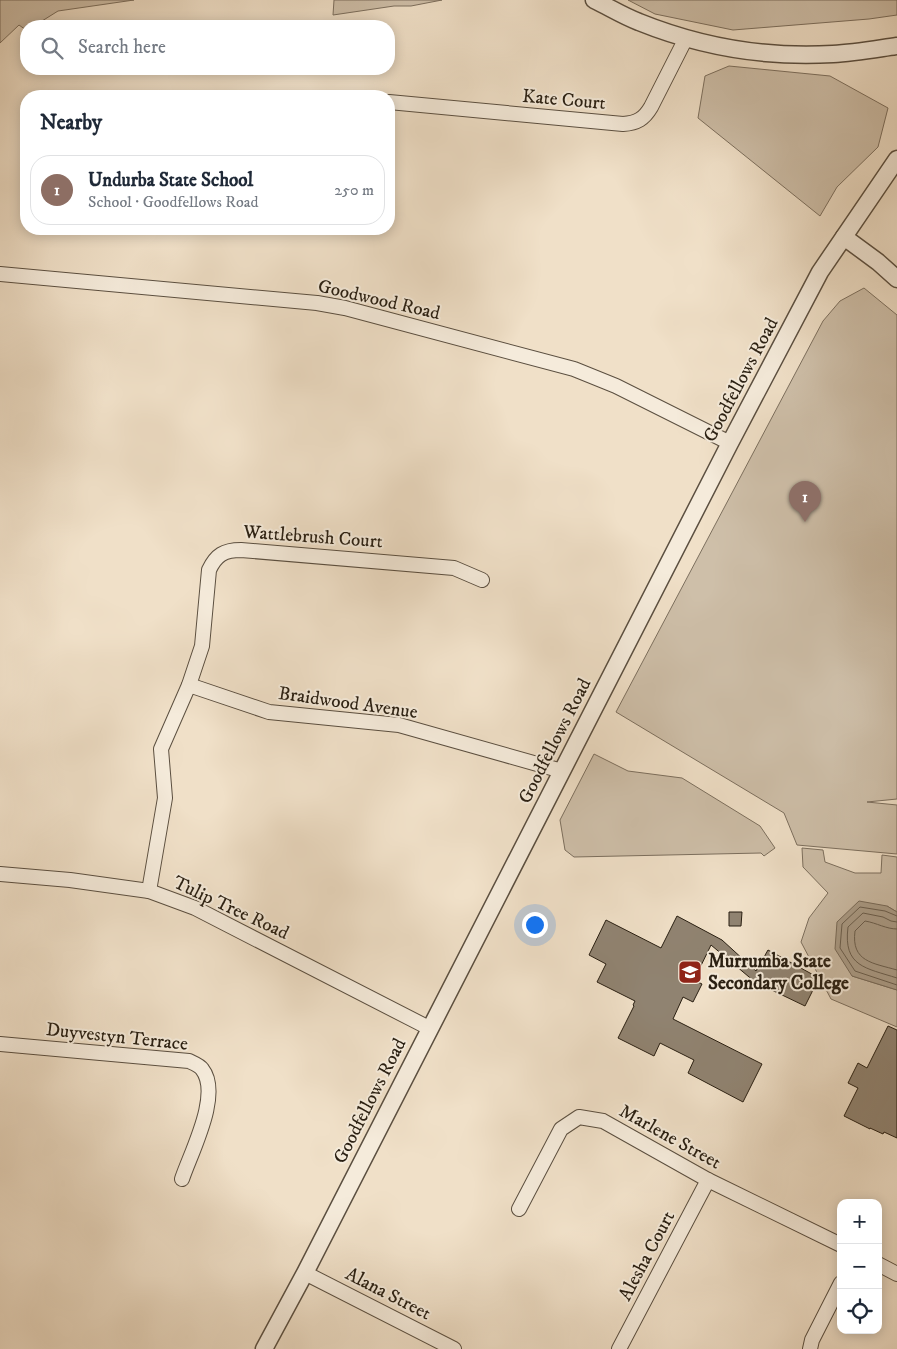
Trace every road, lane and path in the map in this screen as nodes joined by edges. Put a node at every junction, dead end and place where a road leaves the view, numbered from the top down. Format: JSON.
{"nodes":[{"id":1,"x":594,"y":0,"type":"edge"},
{"id":2,"x":686,"y":38,"type":"junction"},
{"id":3,"x":897,"y":46,"type":"edge"},
{"id":4,"x":395,"y":103,"type":"edge"},
{"id":5,"x":897,"y":159,"type":"edge"},
{"id":6,"x":844,"y":238,"type":"junction"},
{"id":7,"x":0,"y":274,"type":"edge"},
{"id":8,"x":897,"y":279,"type":"edge"},
{"id":9,"x":730,"y":443,"type":"junction"},
{"id":10,"x":482,"y":580,"type":"dead end"},
{"id":11,"x":189,"y":685,"type":"junction"},
{"id":12,"x":562,"y":771,"type":"junction"},
{"id":13,"x":0,"y":874,"type":"edge"},
{"id":14,"x":149,"y":891,"type":"junction"},
{"id":15,"x":429,"y":1028,"type":"junction"},
{"id":16,"x":0,"y":1044,"type":"edge"},
{"id":17,"x":182,"y":1179,"type":"dead end"},
{"id":18,"x":708,"y":1180,"type":"junction"},
{"id":19,"x":519,"y":1209,"type":"dead end"},
{"id":20,"x":839,"y":1244,"type":"edge"},
{"id":21,"x":882,"y":1266,"type":"edge"},
{"id":22,"x":305,"y":1273,"type":"junction"},
{"id":23,"x":897,"y":1274,"type":"edge"},
{"id":24,"x":838,"y":1289,"type":"edge"},
{"id":25,"x":264,"y":1349,"type":"edge"},
{"id":26,"x":454,"y":1349,"type":"edge"},
{"id":27,"x":619,"y":1349,"type":"edge"},
{"id":28,"x":810,"y":1349,"type":"edge"}],
"edges":[{"from":1,"to":2,"type":"street"},
{"from":2,"to":3,"type":"street"},
{"from":2,"to":4,"type":"street","name":"Kate Court"},
{"from":5,"to":6,"type":"street","name":"Goodfellows Road"},
{"from":6,"to":8,"type":"street"},
{"from":6,"to":9,"type":"street","name":"Goodfellows Road"},
{"from":7,"to":9,"type":"street","name":"Goodwood Road"},
{"from":9,"to":12,"type":"street","name":"Goodfellows Road"},
{"from":10,"to":11,"type":"street","name":"Wattlebrush Court"},
{"from":11,"to":12,"type":"street","name":"Braidwood Avenue"},
{"from":11,"to":14,"type":"street","name":"Wattlebrush Court"},
{"from":12,"to":15,"type":"street","name":"Goodfellows Road"},
{"from":13,"to":14,"type":"street","name":"Tulip Tree Road"},
{"from":14,"to":15,"type":"street","name":"Tulip Tree Road"},
{"from":15,"to":22,"type":"street","name":"Goodfellows Road"},
{"from":16,"to":17,"type":"street","name":"Duyvestyn Terrace"},
{"from":18,"to":19,"type":"street","name":"Marlene Street"},
{"from":18,"to":20,"type":"street","name":"Marlene Street"},
{"from":18,"to":27,"type":"street","name":"Alesha Court"},
{"from":21,"to":23,"type":"street"},
{"from":22,"to":25,"type":"street","name":"Goodfellows Road"},
{"from":22,"to":26,"type":"street","name":"Alana Street"},
{"from":24,"to":28,"type":"street"}]}
